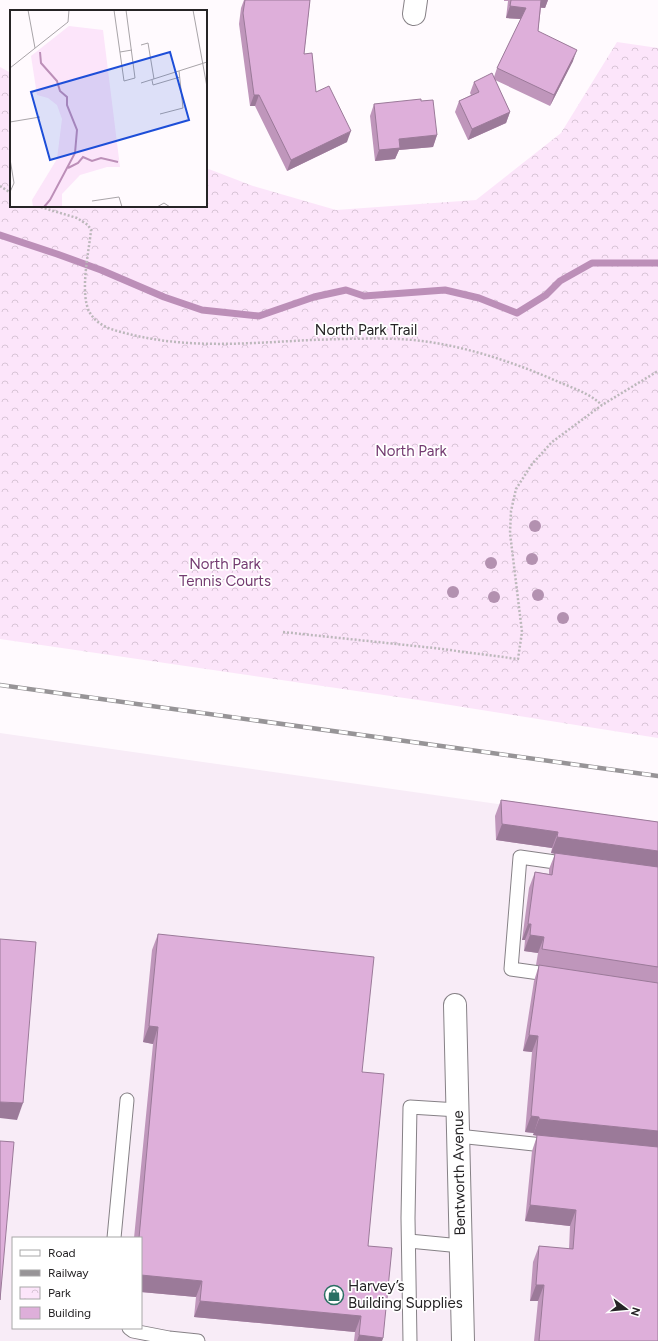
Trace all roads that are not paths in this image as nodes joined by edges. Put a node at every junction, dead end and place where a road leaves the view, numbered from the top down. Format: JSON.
{"nodes":[{"id":1,"x":582,"y":865,"type":"edge"},
{"id":2,"x":565,"y":977,"type":"edge"},
{"id":3,"x":455,"y":1005,"type":"dead end"},
{"id":4,"x":127,"y":1100,"type":"dead end"},
{"id":5,"x":458,"y":1110,"type":"junction"},
{"id":6,"x":458,"y":1136,"type":"junction"},
{"id":7,"x":568,"y":1147,"type":"edge"},
{"id":8,"x":114,"y":1237,"type":"edge"},
{"id":9,"x":408,"y":1241,"type":"junction"},
{"id":10,"x":461,"y":1246,"type":"junction"},
{"id":11,"x":130,"y":1329,"type":"edge"},
{"id":12,"x":198,"y":1341,"type":"edge"},
{"id":13,"x":410,"y":1341,"type":"edge"},
{"id":14,"x":464,"y":1341,"type":"edge"}],
"edges":[{"from":1,"to":2,"type":"lane"},
{"from":3,"to":5,"type":"street","name":"Bentworth Avenue"},
{"from":4,"to":8,"type":"lane"},
{"from":5,"to":6,"type":"street","name":"Bentworth Avenue"},
{"from":5,"to":9,"type":"lane"},
{"from":6,"to":7,"type":"lane"},
{"from":6,"to":10,"type":"street","name":"Bentworth Avenue"},
{"from":9,"to":10,"type":"lane"},
{"from":9,"to":13,"type":"lane"},
{"from":10,"to":14,"type":"street","name":"Bentworth Avenue"},
{"from":11,"to":12,"type":"lane"}]}
